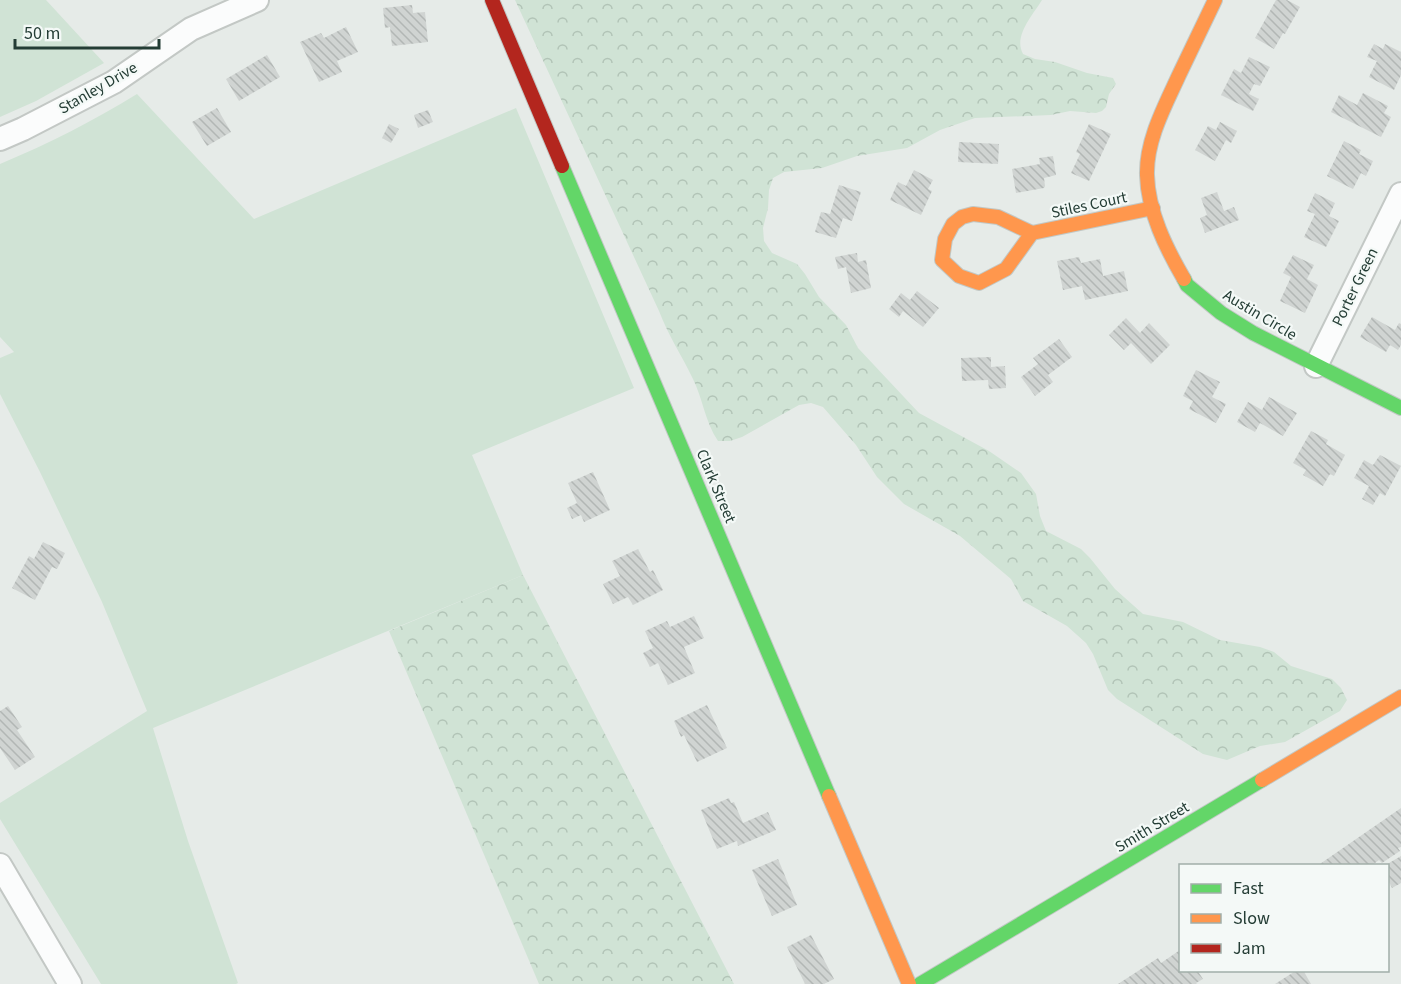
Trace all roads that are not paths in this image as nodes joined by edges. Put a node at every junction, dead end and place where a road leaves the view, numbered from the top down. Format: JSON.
{"nodes":[{"id":1,"x":257,"y":0,"type":"edge"},
{"id":2,"x":492,"y":0,"type":"edge"},
{"id":3,"x":1215,"y":0,"type":"edge"},
{"id":4,"x":0,"y":139,"type":"edge"},
{"id":5,"x":1399,"y":203,"type":"edge"},
{"id":6,"x":1153,"y":208,"type":"junction"},
{"id":7,"x":1032,"y":233,"type":"junction"},
{"id":8,"x":1316,"y":366,"type":"junction"},
{"id":9,"x":1401,"y":408,"type":"edge"},
{"id":10,"x":1401,"y":697,"type":"edge"},
{"id":11,"x":0,"y":865,"type":"edge"},
{"id":12,"x":70,"y":984,"type":"edge"},
{"id":13,"x":909,"y":984,"type":"edge"},
{"id":14,"x":920,"y":984,"type":"edge"}],
"edges":[{"from":1,"to":4,"type":"street","name":"Stanley Drive"},
{"from":2,"to":13,"type":"street","name":"Clark Street"},
{"from":3,"to":6,"type":"street","name":"Austin Circle"},
{"from":5,"to":8,"type":"street","name":"Porter Green"},
{"from":6,"to":7,"type":"street","name":"Stiles Court"},
{"from":6,"to":8,"type":"street","name":"Austin Circle"},
{"from":7,"to":7,"type":"street","name":"Stiles Court"},
{"from":8,"to":9,"type":"street","name":"Austin Circle"},
{"from":10,"to":14,"type":"street","name":"Smith Street"},
{"from":11,"to":12,"type":"street"}]}
